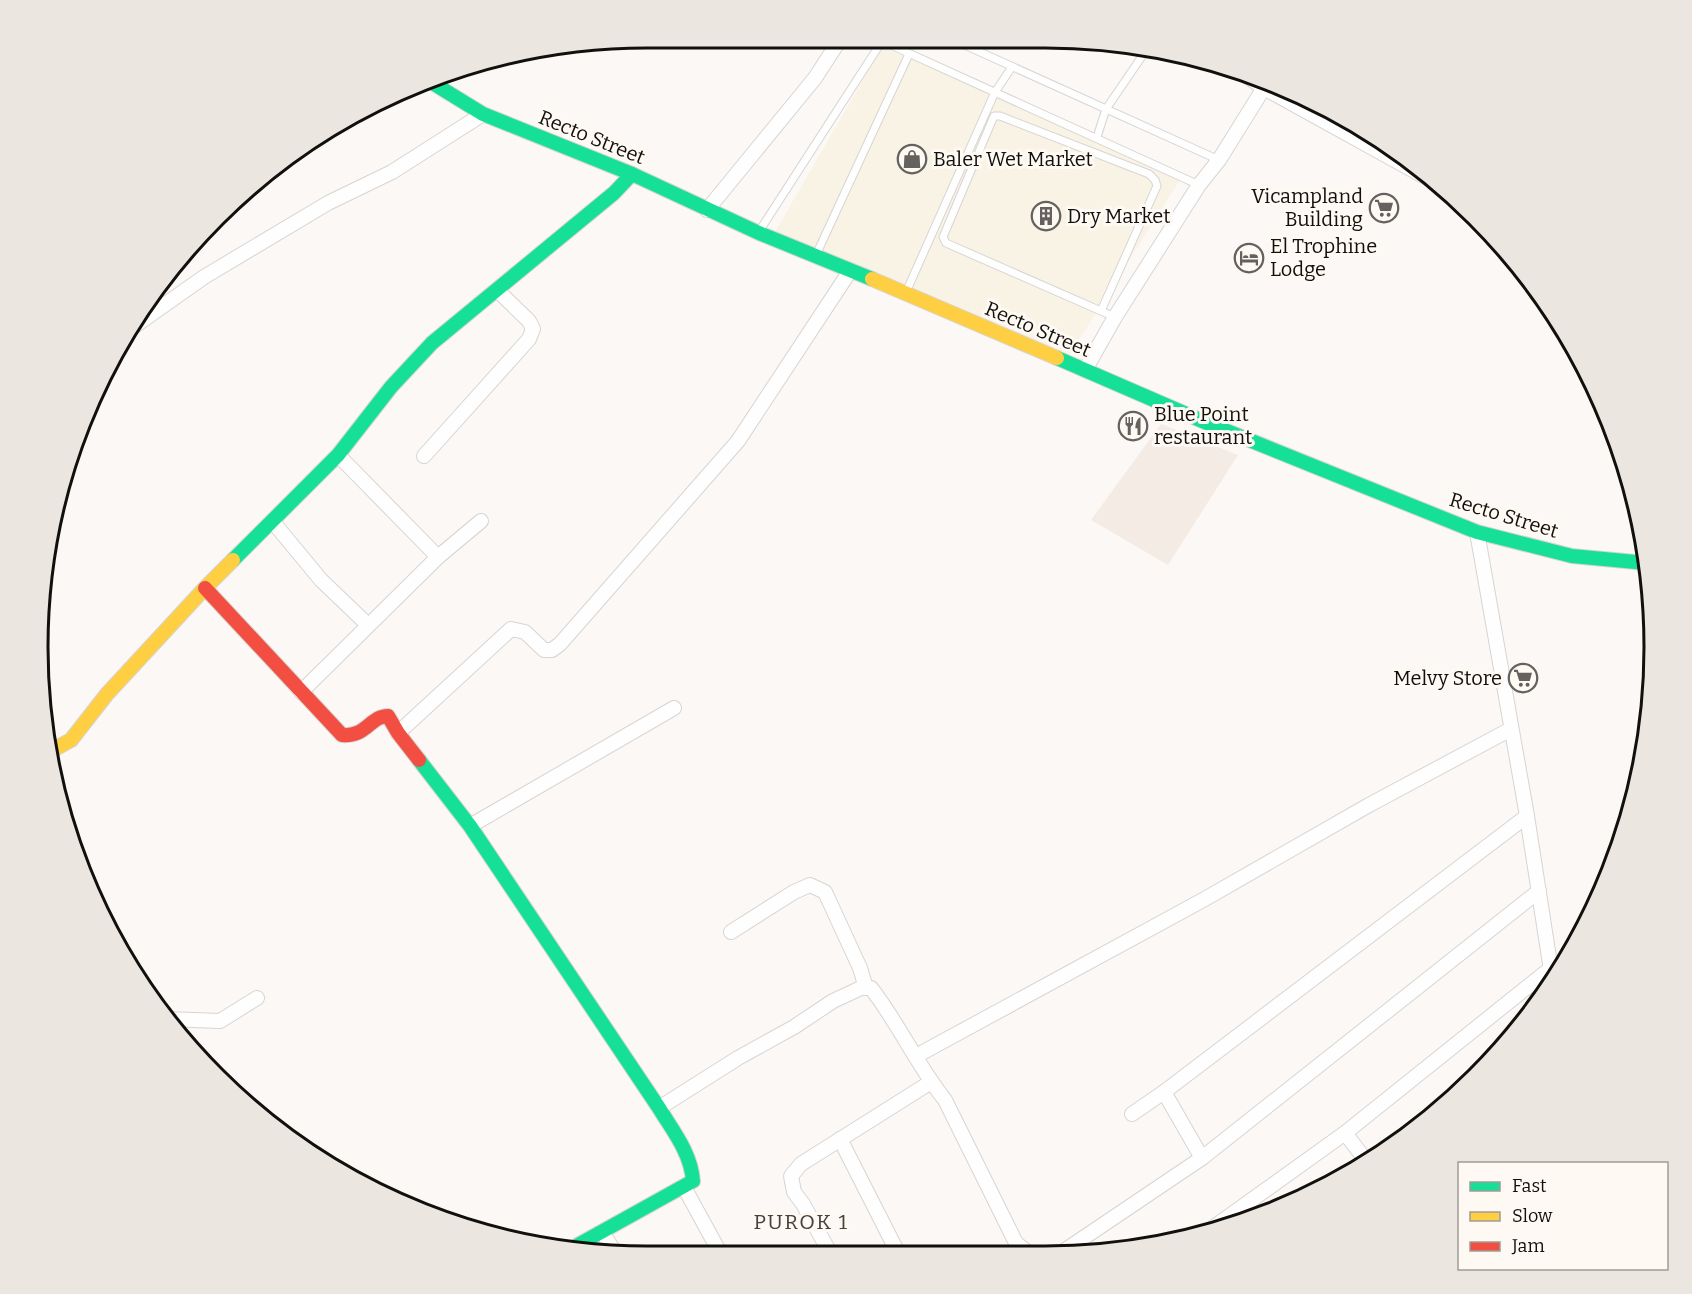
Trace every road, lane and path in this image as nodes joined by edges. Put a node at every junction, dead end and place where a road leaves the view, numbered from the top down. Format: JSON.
{"nodes":[{"id":1,"x":834,"y":48,"type":"edge"},
{"id":2,"x":878,"y":48,"type":"edge"},
{"id":3,"x":898,"y":48,"type":"edge"},
{"id":4,"x":971,"y":48,"type":"edge"},
{"id":5,"x":909,"y":54,"type":"junction"},
{"id":6,"x":1142,"y":56,"type":"edge"},
{"id":7,"x":1012,"y":67,"type":"junction"},
{"id":8,"x":438,"y":86,"type":"edge"},
{"id":9,"x":1263,"y":90,"type":"edge"},
{"id":10,"x":995,"y":93,"type":"junction"},
{"id":11,"x":1106,"y":109,"type":"junction"},
{"id":12,"x":1308,"y":109,"type":"edge"},
{"id":13,"x":483,"y":114,"type":"junction"},
{"id":14,"x":1097,"y":137,"type":"junction"},
{"id":15,"x":1381,"y":151,"type":"edge"},
{"id":16,"x":1219,"y":160,"type":"junction"},
{"id":17,"x":632,"y":174,"type":"junction"},
{"id":18,"x":1199,"y":185,"type":"junction"},
{"id":19,"x":707,"y":210,"type":"junction"},
{"id":20,"x":759,"y":233,"type":"junction"},
{"id":21,"x":815,"y":257,"type":"junction"},
{"id":22,"x":850,"y":271,"type":"junction"},
{"id":23,"x":497,"y":290,"type":"junction"},
{"id":24,"x":906,"y":293,"type":"junction"},
{"id":25,"x":1101,"y":311,"type":"junction"},
{"id":26,"x":147,"y":317,"type":"edge"},
{"id":27,"x":1115,"y":317,"type":"junction"},
{"id":28,"x":1085,"y":370,"type":"junction"},
{"id":29,"x":338,"y":455,"type":"junction"},
{"id":30,"x":424,"y":456,"type":"dead end"},
{"id":31,"x":481,"y":521,"type":"dead end"},
{"id":32,"x":273,"y":522,"type":"junction"},
{"id":33,"x":1477,"y":532,"type":"junction"},
{"id":34,"x":438,"y":557,"type":"junction"},
{"id":35,"x":1638,"y":562,"type":"edge"},
{"id":36,"x":205,"y":588,"type":"junction"},
{"id":37,"x":368,"y":624,"type":"junction"},
{"id":38,"x":301,"y":692,"type":"junction"},
{"id":39,"x":674,"y":708,"type":"dead end"},
{"id":40,"x":1511,"y":729,"type":"junction"},
{"id":41,"x":399,"y":733,"type":"junction"},
{"id":42,"x":57,"y":748,"type":"edge"},
{"id":43,"x":1527,"y":816,"type":"junction"},
{"id":44,"x":471,"y":826,"type":"junction"},
{"id":45,"x":1539,"y":891,"type":"junction"},
{"id":46,"x":731,"y":932,"type":"dead end"},
{"id":47,"x":1551,"y":968,"type":"edge"},
{"id":48,"x":1550,"y":969,"type":"edge"},
{"id":49,"x":866,"y":988,"type":"junction"},
{"id":50,"x":257,"y":998,"type":"dead end"},
{"id":51,"x":178,"y":1019,"type":"edge"},
{"id":52,"x":916,"y":1056,"type":"junction"},
{"id":53,"x":931,"y":1082,"type":"junction"},
{"id":54,"x":1164,"y":1092,"type":"junction"},
{"id":55,"x":658,"y":1108,"type":"junction"},
{"id":56,"x":1132,"y":1114,"type":"dead end"},
{"id":57,"x":1345,"y":1133,"type":"junction"},
{"id":58,"x":840,"y":1140,"type":"junction"},
{"id":59,"x":1362,"y":1155,"type":"edge"},
{"id":60,"x":1202,"y":1158,"type":"junction"},
{"id":61,"x":684,"y":1187,"type":"junction"},
{"id":62,"x":1252,"y":1209,"type":"edge"},
{"id":63,"x":602,"y":1232,"type":"junction"},
{"id":64,"x":583,"y":1242,"type":"edge"},
{"id":65,"x":610,"y":1245,"type":"edge"},
{"id":66,"x":1072,"y":1245,"type":"edge"},
{"id":67,"x":716,"y":1246,"type":"edge"},
{"id":68,"x":826,"y":1246,"type":"edge"},
{"id":69,"x":894,"y":1246,"type":"edge"},
{"id":70,"x":1020,"y":1246,"type":"edge"}],
"edges":[{"from":1,"to":19,"type":"street"},
{"from":2,"to":20,"type":"lane"},
{"from":3,"to":5,"type":"lane"},
{"from":4,"to":7,"type":"lane"},
{"from":5,"to":10,"type":"lane"},
{"from":5,"to":21,"type":"lane"},
{"from":6,"to":11,"type":"lane"},
{"from":7,"to":10,"type":"lane"},
{"from":7,"to":11,"type":"lane"},
{"from":8,"to":13,"type":"street","name":"Recto Street"},
{"from":9,"to":16,"type":"street"},
{"from":10,"to":14,"type":"lane"},
{"from":10,"to":24,"type":"lane"},
{"from":11,"to":14,"type":"lane"},
{"from":11,"to":16,"type":"lane"},
{"from":12,"to":15,"type":"street"},
{"from":13,"to":17,"type":"street","name":"Recto Street"},
{"from":13,"to":26,"type":"street"},
{"from":14,"to":18,"type":"lane"},
{"from":16,"to":18,"type":"street"},
{"from":17,"to":19,"type":"street","name":"Recto Street"},
{"from":17,"to":23,"type":"street"},
{"from":18,"to":27,"type":"street"},
{"from":19,"to":20,"type":"street","name":"Recto Street"},
{"from":20,"to":21,"type":"street","name":"Recto Street"},
{"from":21,"to":22,"type":"street","name":"Recto Street"},
{"from":22,"to":24,"type":"street","name":"Recto Street"},
{"from":22,"to":41,"type":"street"},
{"from":23,"to":29,"type":"street"},
{"from":23,"to":30,"type":"street"},
{"from":24,"to":28,"type":"street","name":"Recto Street"},
{"from":25,"to":25,"type":"lane"},
{"from":25,"to":27,"type":"lane"},
{"from":27,"to":28,"type":"street"},
{"from":28,"to":33,"type":"street","name":"Recto Street"},
{"from":29,"to":32,"type":"street"},
{"from":29,"to":34,"type":"street"},
{"from":31,"to":34,"type":"street"},
{"from":32,"to":36,"type":"street"},
{"from":32,"to":37,"type":"street"},
{"from":33,"to":35,"type":"street","name":"Recto Street"},
{"from":33,"to":40,"type":"street"},
{"from":34,"to":37,"type":"street"},
{"from":36,"to":38,"type":"street"},
{"from":36,"to":42,"type":"street"},
{"from":37,"to":38,"type":"street"},
{"from":38,"to":41,"type":"street"},
{"from":39,"to":44,"type":"street"},
{"from":40,"to":43,"type":"street"},
{"from":40,"to":52,"type":"street"},
{"from":41,"to":44,"type":"street"},
{"from":43,"to":45,"type":"street"},
{"from":43,"to":54,"type":"street"},
{"from":44,"to":55,"type":"street"},
{"from":45,"to":47,"type":"street"},
{"from":45,"to":60,"type":"street"},
{"from":46,"to":49,"type":"street"},
{"from":48,"to":57,"type":"street"},
{"from":49,"to":52,"type":"street"},
{"from":49,"to":55,"type":"street"},
{"from":50,"to":51,"type":"street"},
{"from":52,"to":53,"type":"street"},
{"from":53,"to":58,"type":"street"},
{"from":53,"to":70,"type":"street"},
{"from":54,"to":56,"type":"street"},
{"from":54,"to":60,"type":"street"},
{"from":55,"to":61,"type":"street"},
{"from":57,"to":59,"type":"street"},
{"from":57,"to":62,"type":"street"},
{"from":58,"to":68,"type":"street"},
{"from":58,"to":69,"type":"street"},
{"from":60,"to":66,"type":"street"},
{"from":61,"to":63,"type":"street"},
{"from":61,"to":67,"type":"street"},
{"from":63,"to":64,"type":"street"},
{"from":63,"to":65,"type":"street"}]}
